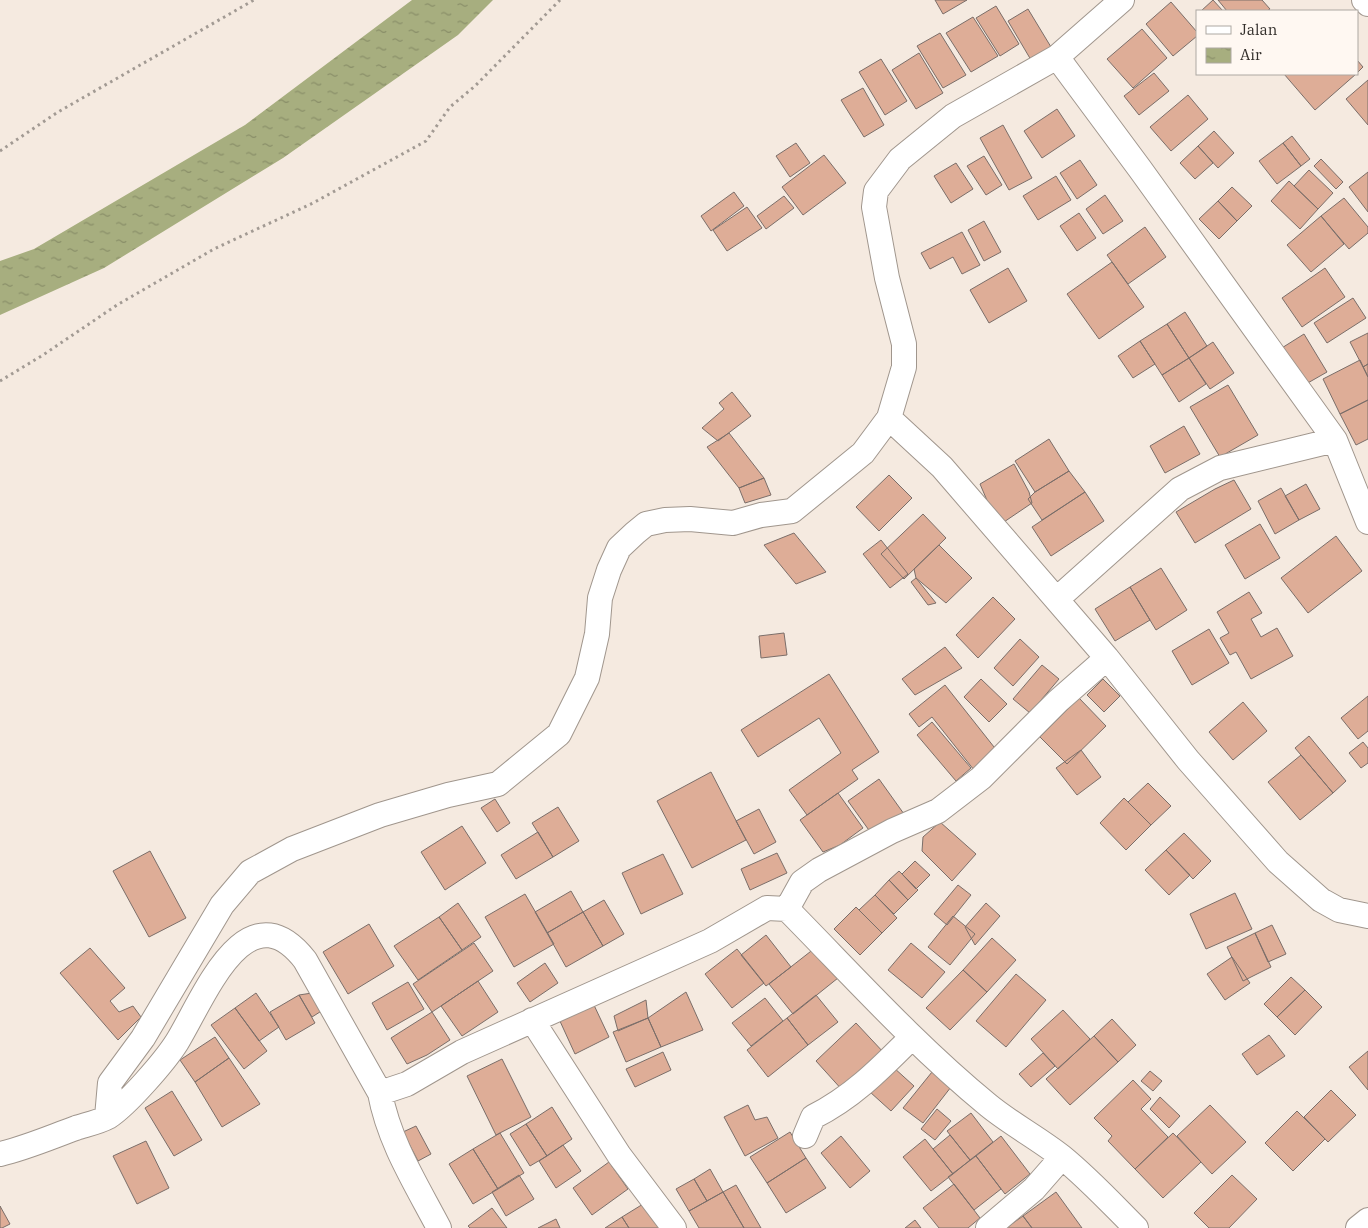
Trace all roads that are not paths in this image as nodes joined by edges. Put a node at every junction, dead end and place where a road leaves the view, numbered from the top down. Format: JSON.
{"nodes":[{"id":1,"x":1122,"y":0,"type":"edge"},
{"id":2,"x":1364,"y":0,"type":"edge"},
{"id":3,"x":1368,"y":4,"type":"edge"},
{"id":4,"x":1057,"y":57,"type":"junction"},
{"id":5,"x":889,"y":418,"type":"junction"},
{"id":6,"x":1335,"y":440,"type":"junction"},
{"id":7,"x":1368,"y":522,"type":"edge"},
{"id":8,"x":1057,"y":599,"type":"junction"},
{"id":9,"x":1107,"y":658,"type":"junction"},
{"id":10,"x":787,"y":909,"type":"junction"},
{"id":11,"x":1368,"y":916,"type":"edge"},
{"id":12,"x":532,"y":1020,"type":"junction"},
{"id":13,"x":912,"y":1037,"type":"junction"},
{"id":14,"x":380,"y":1093,"type":"junction"},
{"id":15,"x":108,"y":1117,"type":"junction"},
{"id":16,"x":805,"y":1136,"type":"dead end"},
{"id":17,"x":0,"y":1154,"type":"edge"},
{"id":18,"x":1062,"y":1157,"type":"junction"},
{"id":19,"x":1368,"y":1220,"type":"edge"},
{"id":20,"x":439,"y":1228,"type":"edge"},
{"id":21,"x":674,"y":1228,"type":"edge"},
{"id":22,"x":988,"y":1228,"type":"edge"},
{"id":23,"x":1136,"y":1228,"type":"edge"},
{"id":24,"x":1358,"y":1228,"type":"edge"}],
"edges":[{"from":1,"to":4,"type":"street"},
{"from":2,"to":3,"type":"street"},
{"from":4,"to":5,"type":"street"},
{"from":4,"to":6,"type":"street"},
{"from":5,"to":8,"type":"street"},
{"from":5,"to":15,"type":"street"},
{"from":6,"to":7,"type":"street"},
{"from":6,"to":8,"type":"street"},
{"from":8,"to":9,"type":"street"},
{"from":9,"to":10,"type":"street"},
{"from":9,"to":11,"type":"street"},
{"from":10,"to":12,"type":"street"},
{"from":10,"to":13,"type":"street"},
{"from":12,"to":14,"type":"street"},
{"from":12,"to":21,"type":"street"},
{"from":13,"to":16,"type":"street"},
{"from":13,"to":18,"type":"street"},
{"from":14,"to":15,"type":"street"},
{"from":14,"to":20,"type":"street"},
{"from":15,"to":17,"type":"street"},
{"from":18,"to":22,"type":"street"},
{"from":18,"to":23,"type":"street"},
{"from":19,"to":24,"type":"street"}]}
